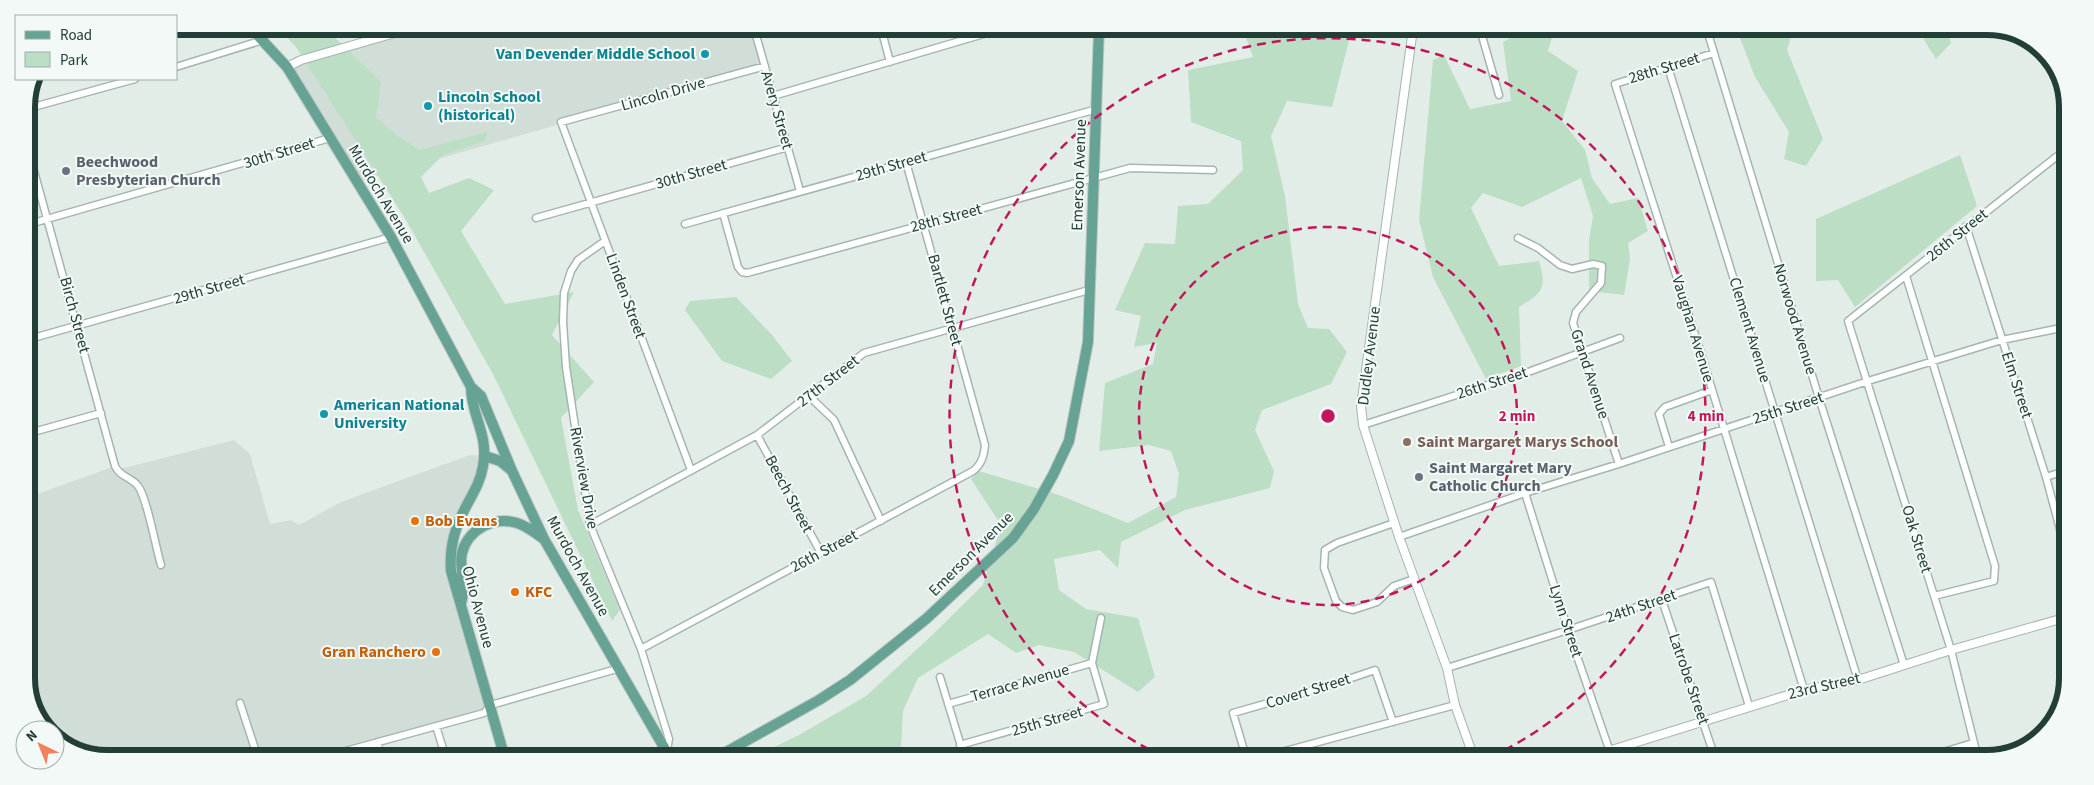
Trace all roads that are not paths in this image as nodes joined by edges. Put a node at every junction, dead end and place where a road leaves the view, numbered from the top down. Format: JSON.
{"nodes":[{"id":1,"x":258,"y":35,"type":"edge"},
{"id":2,"x":388,"y":35,"type":"edge"},
{"id":3,"x":756,"y":35,"type":"edge"},
{"id":4,"x":883,"y":35,"type":"edge"},
{"id":5,"x":981,"y":35,"type":"edge"},
{"id":6,"x":1100,"y":35,"type":"edge"},
{"id":7,"x":1412,"y":35,"type":"edge"},
{"id":8,"x":1482,"y":35,"type":"edge"},
{"id":9,"x":1709,"y":35,"type":"edge"},
{"id":10,"x":263,"y":40,"type":"junction"},
{"id":11,"x":1714,"y":52,"type":"junction"},
{"id":12,"x":890,"y":62,"type":"junction"},
{"id":13,"x":178,"y":66,"type":"edge"},
{"id":14,"x":765,"y":66,"type":"junction"},
{"id":15,"x":287,"y":67,"type":"junction"},
{"id":16,"x":1668,"y":67,"type":"junction"},
{"id":17,"x":131,"y":80,"type":"edge"},
{"id":18,"x":1615,"y":84,"type":"joint"},
{"id":19,"x":1499,"y":95,"type":"dead end"},
{"id":20,"x":773,"y":96,"type":"junction"},
{"id":21,"x":35,"y":107,"type":"edge"},
{"id":22,"x":1096,"y":109,"type":"junction"},
{"id":23,"x":561,"y":122,"type":"joint"},
{"id":24,"x":330,"y":138,"type":"junction"},
{"id":25,"x":788,"y":147,"type":"junction"},
{"id":26,"x":2059,"y":155,"type":"edge"},
{"id":27,"x":906,"y":162,"type":"junction"},
{"id":28,"x":1213,"y":170,"type":"dead end"},
{"id":29,"x":35,"y":174,"type":"edge"},
{"id":30,"x":1094,"y":178,"type":"junction"},
{"id":31,"x":800,"y":191,"type":"junction"},
{"id":32,"x":591,"y":203,"type":"junction"},
{"id":33,"x":723,"y":213,"type":"junction"},
{"id":34,"x":536,"y":218,"type":"dead end"},
{"id":35,"x":48,"y":219,"type":"junction"},
{"id":36,"x":35,"y":223,"type":"edge"},
{"id":37,"x":685,"y":224,"type":"dead end"},
{"id":38,"x":924,"y":224,"type":"junction"},
{"id":39,"x":1966,"y":226,"type":"junction"},
{"id":40,"x":391,"y":237,"type":"junction"},
{"id":41,"x":1518,"y":238,"type":"dead end"},
{"id":42,"x":606,"y":241,"type":"junction"},
{"id":43,"x":1906,"y":276,"type":"junction"},
{"id":44,"x":1089,"y":290,"type":"junction"},
{"id":45,"x":1848,"y":320,"type":"joint"},
{"id":46,"x":78,"y":326,"type":"junction"},
{"id":47,"x":953,"y":328,"type":"junction"},
{"id":48,"x":2059,"y":328,"type":"edge"},
{"id":49,"x":35,"y":338,"type":"edge"},
{"id":50,"x":1620,"y":338,"type":"dead end"},
{"id":51,"x":2002,"y":340,"type":"junction"},
{"id":52,"x":1582,"y":352,"type":"junction"},
{"id":53,"x":1932,"y":361,"type":"junction"},
{"id":54,"x":1868,"y":380,"type":"junction"},
{"id":55,"x":471,"y":387,"type":"junction"},
{"id":56,"x":1712,"y":390,"type":"junction"},
{"id":57,"x":809,"y":396,"type":"junction"},
{"id":58,"x":1820,"y":398,"type":"junction"},
{"id":59,"x":1775,"y":412,"type":"junction"},
{"id":60,"x":101,"y":413,"type":"junction"},
{"id":61,"x":1362,"y":425,"type":"junction"},
{"id":62,"x":1724,"y":428,"type":"junction"},
{"id":63,"x":35,"y":431,"type":"edge"},
{"id":64,"x":757,"y":436,"type":"junction"},
{"id":65,"x":983,"y":438,"type":"joint"},
{"id":66,"x":484,"y":440,"type":"joint"},
{"id":67,"x":1669,"y":447,"type":"junction"},
{"id":68,"x":484,"y":456,"type":"junction"},
{"id":69,"x":1619,"y":464,"type":"junction"},
{"id":70,"x":691,"y":470,"type":"junction"},
{"id":71,"x":512,"y":471,"type":"junction"},
{"id":72,"x":2059,"y":473,"type":"edge"},
{"id":73,"x":2046,"y":477,"type":"junction"},
{"id":74,"x":1525,"y":493,"type":"junction"},
{"id":75,"x":881,"y":521,"type":"junction"},
{"id":76,"x":1394,"y":524,"type":"junction"},
{"id":77,"x":590,"y":525,"type":"junction"},
{"id":78,"x":2059,"y":525,"type":"edge"},
{"id":79,"x":1399,"y":537,"type":"junction"},
{"id":80,"x":544,"y":540,"type":"junction"},
{"id":81,"x":821,"y":553,"type":"junction"},
{"id":82,"x":161,"y":565,"type":"dead end"},
{"id":83,"x":1414,"y":579,"type":"junction"},
{"id":84,"x":1934,"y":596,"type":"junction"},
{"id":85,"x":1662,"y":600,"type":"junction"},
{"id":86,"x":460,"y":605,"type":"junction"},
{"id":87,"x":1102,"y":618,"type":"dead end"},
{"id":88,"x":2059,"y":619,"type":"edge"},
{"id":89,"x":1568,"y":630,"type":"junction"},
{"id":90,"x":641,"y":649,"type":"junction"},
{"id":91,"x":1950,"y":650,"type":"junction"},
{"id":92,"x":1092,"y":663,"type":"junction"},
{"id":93,"x":1904,"y":665,"type":"junction"},
{"id":94,"x":620,"y":668,"type":"junction"},
{"id":95,"x":1447,"y":668,"type":"junction"},
{"id":96,"x":940,"y":678,"type":"dead end"},
{"id":97,"x":1858,"y":680,"type":"junction"},
{"id":98,"x":1804,"y":690,"type":"junction"},
{"id":99,"x":240,"y":702,"type":"dead end"},
{"id":100,"x":948,"y":704,"type":"junction"},
{"id":101,"x":490,"y":705,"type":"junction"},
{"id":102,"x":1455,"y":705,"type":"junction"},
{"id":103,"x":1750,"y":706,"type":"junction"},
{"id":104,"x":1703,"y":720,"type":"junction"},
{"id":105,"x":1393,"y":722,"type":"junction"},
{"id":106,"x":436,"y":726,"type":"junction"},
{"id":107,"x":378,"y":742,"type":"junction"},
{"id":108,"x":1973,"y":743,"type":"junction"},
{"id":109,"x":960,"y":745,"type":"junction"},
{"id":110,"x":1609,"y":749,"type":"joint"},
{"id":111,"x":255,"y":750,"type":"edge"},
{"id":112,"x":349,"y":750,"type":"edge"},
{"id":113,"x":380,"y":750,"type":"edge"},
{"id":114,"x":443,"y":750,"type":"edge"},
{"id":115,"x":503,"y":750,"type":"edge"},
{"id":116,"x":666,"y":750,"type":"edge"},
{"id":117,"x":668,"y":750,"type":"edge"},
{"id":118,"x":730,"y":750,"type":"edge"},
{"id":119,"x":962,"y":750,"type":"edge"},
{"id":120,"x":1244,"y":750,"type":"edge"},
{"id":121,"x":1289,"y":750,"type":"edge"},
{"id":122,"x":1471,"y":750,"type":"edge"},
{"id":123,"x":1713,"y":750,"type":"edge"},
{"id":124,"x":1950,"y":750,"type":"edge"},
{"id":125,"x":1975,"y":750,"type":"edge"}],
"edges":[{"from":1,"to":10,"type":"main road","name":"Murdoch Avenue"},
{"from":2,"to":15,"type":"street"},
{"from":3,"to":14,"type":"street","name":"Avery Street"},
{"from":4,"to":12,"type":"street"},
{"from":5,"to":12,"type":"street"},
{"from":6,"to":22,"type":"main road","name":"Emerson Avenue"},
{"from":7,"to":61,"type":"street","name":"Dudley Avenue"},
{"from":8,"to":19,"type":"street"},
{"from":9,"to":11,"type":"street","name":"Norwood Avenue"},
{"from":10,"to":13,"type":"street"},
{"from":10,"to":15,"type":"main road","name":"Murdoch Avenue"},
{"from":11,"to":16,"type":"street","name":"28th Street"},
{"from":11,"to":58,"type":"street","name":"Norwood Avenue"},
{"from":12,"to":20,"type":"street"},
{"from":14,"to":20,"type":"street","name":"Avery Street"},
{"from":14,"to":23,"type":"street","name":"Lincoln Drive"},
{"from":15,"to":24,"type":"main road","name":"Murdoch Avenue"},
{"from":16,"to":18,"type":"street","name":"28th Street"},
{"from":16,"to":59,"type":"street","name":"Clement Avenue"},
{"from":17,"to":21,"type":"street"},
{"from":18,"to":56,"type":"street","name":"Vaughan Avenue"},
{"from":20,"to":25,"type":"street","name":"Avery Street"},
{"from":22,"to":27,"type":"street","name":"29th Street"},
{"from":22,"to":30,"type":"main road","name":"Emerson Avenue"},
{"from":23,"to":32,"type":"street","name":"Linden Street"},
{"from":24,"to":35,"type":"street","name":"30th Street"},
{"from":24,"to":40,"type":"main road","name":"Murdoch Avenue"},
{"from":25,"to":31,"type":"street","name":"Avery Street"},
{"from":25,"to":32,"type":"street","name":"30th Street"},
{"from":26,"to":39,"type":"street","name":"26th Street"},
{"from":27,"to":31,"type":"street","name":"29th Street"},
{"from":27,"to":38,"type":"street","name":"Bartlett Street"},
{"from":28,"to":30,"type":"street","name":"28th Street"},
{"from":29,"to":35,"type":"street","name":"Birch Street"},
{"from":30,"to":38,"type":"street","name":"28th Street"},
{"from":30,"to":44,"type":"main road","name":"Emerson Avenue"},
{"from":31,"to":33,"type":"street","name":"29th Street"},
{"from":32,"to":34,"type":"street","name":"30th Street"},
{"from":32,"to":42,"type":"street","name":"Linden Street"},
{"from":33,"to":37,"type":"street","name":"29th Street"},
{"from":33,"to":38,"type":"street","name":"28th Street"},
{"from":35,"to":36,"type":"street","name":"30th Street"},
{"from":35,"to":46,"type":"street","name":"Birch Street"},
{"from":38,"to":47,"type":"street","name":"Bartlett Street"},
{"from":39,"to":43,"type":"street","name":"26th Street"},
{"from":39,"to":51,"type":"street","name":"Elm Street"},
{"from":40,"to":46,"type":"street","name":"29th Street"},
{"from":40,"to":55,"type":"main road","name":"Murdoch Avenue"},
{"from":41,"to":52,"type":"street","name":"Grand Avenue"},
{"from":42,"to":70,"type":"street","name":"Linden Street"},
{"from":42,"to":77,"type":"street","name":"Riverview Drive"},
{"from":43,"to":45,"type":"street","name":"26th Street"},
{"from":43,"to":53,"type":"street"},
{"from":44,"to":47,"type":"street","name":"27th Street"},
{"from":44,"to":118,"type":"main road","name":"Emerson Avenue"},
{"from":45,"to":54,"type":"street","name":"Oak Street"},
{"from":46,"to":49,"type":"street","name":"29th Street"},
{"from":46,"to":60,"type":"street","name":"Birch Street"},
{"from":47,"to":57,"type":"street","name":"27th Street"},
{"from":47,"to":65,"type":"street","name":"Bartlett Street"},
{"from":48,"to":51,"type":"street","name":"25th Street"},
{"from":50,"to":52,"type":"street","name":"26th Street"},
{"from":51,"to":53,"type":"street","name":"25th Street"},
{"from":51,"to":73,"type":"street","name":"Elm Street"},
{"from":52,"to":61,"type":"street","name":"26th Street"},
{"from":52,"to":69,"type":"street","name":"Grand Avenue"},
{"from":53,"to":54,"type":"street","name":"25th Street"},
{"from":53,"to":84,"type":"street"},
{"from":54,"to":58,"type":"street","name":"25th Street"},
{"from":54,"to":84,"type":"street","name":"Oak Street"},
{"from":55,"to":66,"type":"main road","name":"Murdoch Avenue"},
{"from":55,"to":71,"type":"main road","name":"Murdoch Avenue"},
{"from":56,"to":62,"type":"street","name":"Vaughan Avenue"},
{"from":56,"to":67,"type":"street"},
{"from":57,"to":64,"type":"street","name":"27th Street"},
{"from":57,"to":75,"type":"street"},
{"from":58,"to":59,"type":"street","name":"25th Street"},
{"from":58,"to":93,"type":"street","name":"Norwood Avenue"},
{"from":59,"to":62,"type":"street","name":"25th Street"},
{"from":59,"to":97,"type":"street","name":"Clement Avenue"},
{"from":60,"to":63,"type":"street"},
{"from":60,"to":82,"type":"street","name":"Birch Street"},
{"from":61,"to":76,"type":"street","name":"Dudley Avenue"},
{"from":62,"to":67,"type":"street","name":"25th Street"},
{"from":62,"to":98,"type":"street","name":"Vaughan Avenue"},
{"from":64,"to":70,"type":"street","name":"27th Street"},
{"from":64,"to":81,"type":"street","name":"Beech Street"},
{"from":65,"to":75,"type":"street","name":"26th Street"},
{"from":66,"to":68,"type":"main road","name":"Ohio Avenue"},
{"from":67,"to":69,"type":"street","name":"25th Street"},
{"from":68,"to":71,"type":"main road"},
{"from":68,"to":86,"type":"main road","name":"Ohio Avenue"},
{"from":69,"to":74,"type":"street","name":"25th Street"},
{"from":70,"to":77,"type":"street","name":"27th Street"},
{"from":71,"to":80,"type":"main road","name":"Murdoch Avenue"},
{"from":72,"to":73,"type":"street"},
{"from":73,"to":78,"type":"street","name":"Elm Street"},
{"from":74,"to":79,"type":"street","name":"25th Street"},
{"from":74,"to":89,"type":"street","name":"Lynn Street"},
{"from":75,"to":81,"type":"street","name":"26th Street"},
{"from":76,"to":79,"type":"street","name":"Dudley Avenue"},
{"from":76,"to":83,"type":"street"},
{"from":77,"to":90,"type":"street","name":"Riverview Drive"},
{"from":79,"to":83,"type":"street","name":"Dudley Avenue"},
{"from":80,"to":86,"type":"main road"},
{"from":80,"to":94,"type":"main road","name":"Murdoch Avenue"},
{"from":81,"to":90,"type":"street","name":"26th Street"},
{"from":83,"to":95,"type":"street","name":"Dudley Avenue"},
{"from":84,"to":91,"type":"street","name":"Oak Street"},
{"from":85,"to":89,"type":"street","name":"24th Street"},
{"from":85,"to":103,"type":"street","name":"24th Street"},
{"from":85,"to":104,"type":"street","name":"Latrobe Street"},
{"from":86,"to":101,"type":"main road","name":"Ohio Avenue"},
{"from":87,"to":92,"type":"street"},
{"from":88,"to":91,"type":"street","name":"23rd Street"},
{"from":89,"to":95,"type":"street","name":"24th Street"},
{"from":89,"to":110,"type":"street","name":"Lynn Street"},
{"from":90,"to":117,"type":"street","name":"Riverview Drive"},
{"from":91,"to":93,"type":"street","name":"23rd Street"},
{"from":91,"to":108,"type":"street","name":"Oak Street"},
{"from":92,"to":100,"type":"street","name":"Terrace Avenue"},
{"from":92,"to":109,"type":"street","name":"25th Street"},
{"from":93,"to":97,"type":"street","name":"23rd Street"},
{"from":94,"to":101,"type":"street"},
{"from":94,"to":116,"type":"main road","name":"Murdoch Avenue"},
{"from":95,"to":102,"type":"street","name":"Dudley Avenue"},
{"from":96,"to":100,"type":"street"},
{"from":97,"to":98,"type":"street","name":"23rd Street"},
{"from":98,"to":103,"type":"street","name":"23rd Street"},
{"from":99,"to":111,"type":"street"},
{"from":100,"to":109,"type":"street"},
{"from":101,"to":106,"type":"street"},
{"from":101,"to":115,"type":"main road","name":"Ohio Avenue"},
{"from":102,"to":105,"type":"street"},
{"from":102,"to":122,"type":"street","name":"Dudley Avenue"},
{"from":103,"to":104,"type":"street","name":"23rd Street"},
{"from":104,"to":110,"type":"street","name":"23rd Street"},
{"from":104,"to":123,"type":"street","name":"Latrobe Street"},
{"from":105,"to":120,"type":"street","name":"Covert Street"},
{"from":105,"to":121,"type":"street"},
{"from":106,"to":107,"type":"street"},
{"from":106,"to":114,"type":"street"},
{"from":107,"to":112,"type":"street"},
{"from":107,"to":113,"type":"street"},
{"from":108,"to":124,"type":"street"},
{"from":108,"to":125,"type":"street","name":"Oak Street"},
{"from":109,"to":119,"type":"street"}]}
